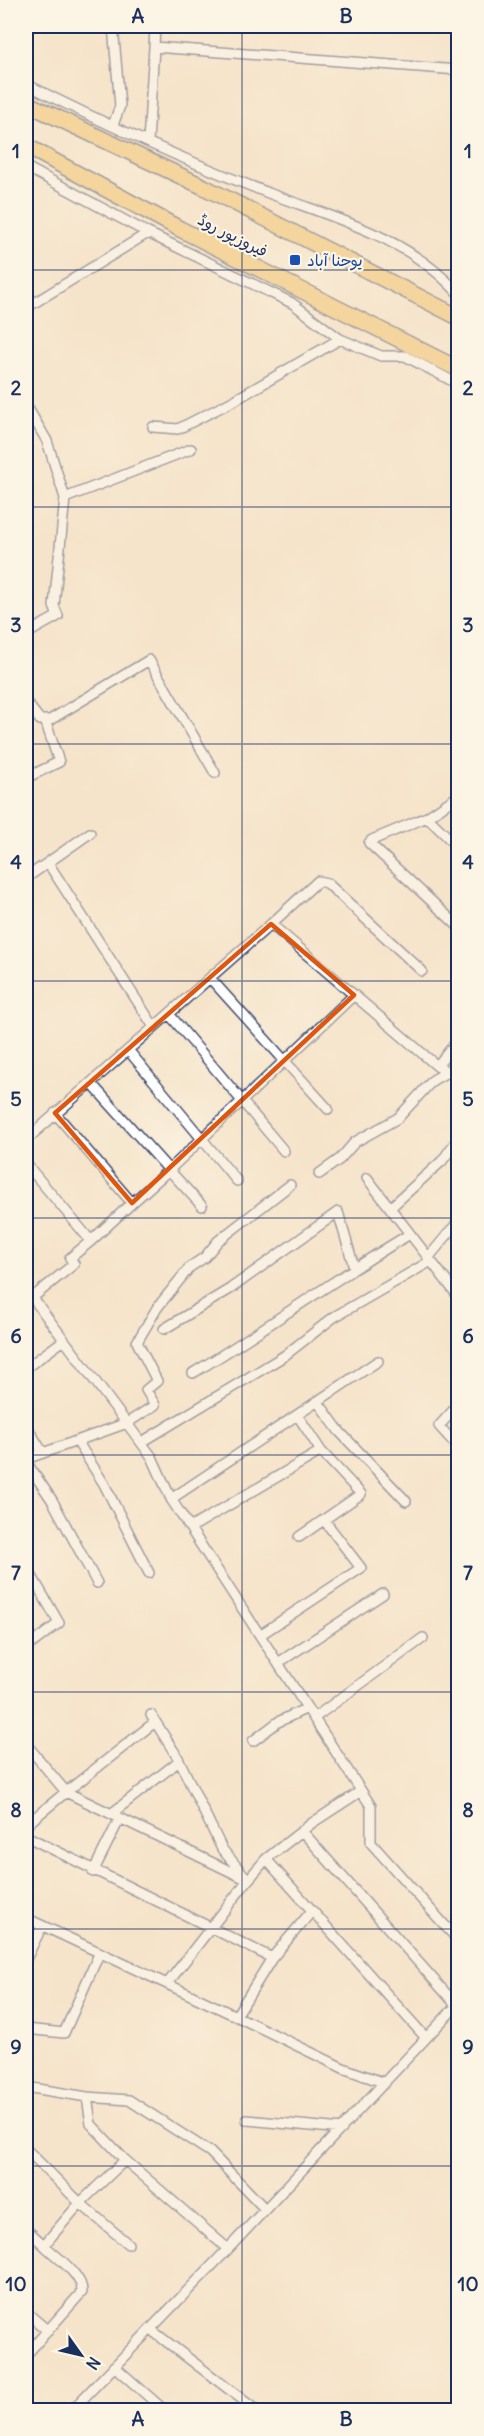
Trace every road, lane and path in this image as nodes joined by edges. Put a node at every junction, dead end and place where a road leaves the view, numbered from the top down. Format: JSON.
{"nodes":[{"id":1,"x":113,"y":26,"type":"edge"},
{"id":2,"x":155,"y":26,"type":"edge"},
{"id":3,"x":154,"y":47,"type":"junction"},
{"id":4,"x":459,"y":70,"type":"edge"},
{"id":5,"x":26,"y":87,"type":"edge"},
{"id":6,"x":26,"y":103,"type":"edge"},
{"id":7,"x":113,"y":125,"type":"junction"},
{"id":8,"x":148,"y":142,"type":"junction"},
{"id":9,"x":26,"y":146,"type":"edge"},
{"id":10,"x":26,"y":167,"type":"edge"},
{"id":11,"x":148,"y":233,"type":"junction"},
{"id":12,"x":459,"y":293,"type":"edge"},
{"id":13,"x":26,"y":308,"type":"edge"},
{"id":14,"x":459,"y":317,"type":"edge"},
{"id":15,"x":340,"y":339,"type":"junction"},
{"id":16,"x":459,"y":369,"type":"edge"},
{"id":17,"x":459,"y":384,"type":"edge"},
{"id":18,"x":26,"y":405,"type":"edge"},
{"id":19,"x":153,"y":427,"type":"dead end"},
{"id":20,"x":191,"y":449,"type":"dead end"},
{"id":21,"x":65,"y":498,"type":"junction"},
{"id":22,"x":26,"y":634,"type":"edge"},
{"id":23,"x":26,"y":702,"type":"edge"},
{"id":24,"x":45,"y":720,"type":"junction"},
{"id":25,"x":215,"y":773,"type":"dead end"},
{"id":26,"x":26,"y":778,"type":"edge"},
{"id":27,"x":459,"y":796,"type":"edge"},
{"id":28,"x":427,"y":817,"type":"junction"},
{"id":29,"x":90,"y":833,"type":"dead end"},
{"id":30,"x":459,"y":847,"type":"edge"},
{"id":31,"x":48,"y":863,"type":"junction"},
{"id":32,"x":26,"y":878,"type":"edge"},
{"id":33,"x":271,"y":924,"type":"junction"},
{"id":34,"x":459,"y":927,"type":"edge"},
{"id":35,"x":422,"y":971,"type":"dead end"},
{"id":36,"x":210,"y":978,"type":"junction"},
{"id":37,"x":354,"y":995,"type":"junction"},
{"id":38,"x":169,"y":1014,"type":"junction"},
{"id":39,"x":154,"y":1027,"type":"junction"},
{"id":40,"x":459,"y":1040,"type":"edge"},
{"id":41,"x":128,"y":1050,"type":"junction"},
{"id":42,"x":284,"y":1061,"type":"junction"},
{"id":43,"x":437,"y":1066,"type":"junction"},
{"id":44,"x":447,"y":1072,"type":"junction"},
{"id":45,"x":459,"y":1078,"type":"edge"},
{"id":46,"x":90,"y":1083,"type":"junction"},
{"id":47,"x":241,"y":1101,"type":"junction"},
{"id":48,"x":328,"y":1109,"type":"dead end"},
{"id":49,"x":55,"y":1113,"type":"junction"},
{"id":50,"x":201,"y":1139,"type":"junction"},
{"id":51,"x":459,"y":1139,"type":"edge"},
{"id":52,"x":26,"y":1140,"type":"edge"},
{"id":53,"x":284,"y":1151,"type":"dead end"},
{"id":54,"x":26,"y":1164,"type":"edge"},
{"id":55,"x":169,"y":1170,"type":"junction"},
{"id":56,"x":319,"y":1174,"type":"dead end"},
{"id":57,"x":367,"y":1178,"type":"dead end"},
{"id":58,"x":237,"y":1181,"type":"dead end"},
{"id":59,"x":290,"y":1185,"type":"dead end"},
{"id":60,"x":132,"y":1203,"type":"junction"},
{"id":61,"x":202,"y":1206,"type":"dead end"},
{"id":62,"x":390,"y":1208,"type":"junction"},
{"id":63,"x":459,"y":1222,"type":"edge"},
{"id":64,"x":410,"y":1234,"type":"junction"},
{"id":65,"x":91,"y":1241,"type":"junction"},
{"id":66,"x":430,"y":1260,"type":"junction"},
{"id":67,"x":354,"y":1267,"type":"junction"},
{"id":68,"x":26,"y":1289,"type":"edge"},
{"id":69,"x":459,"y":1296,"type":"edge"},
{"id":70,"x":32,"y":1298,"type":"junction"},
{"id":71,"x":164,"y":1329,"type":"dead end"},
{"id":72,"x":64,"y":1340,"type":"junction"},
{"id":73,"x":378,"y":1361,"type":"dead end"},
{"id":74,"x":26,"y":1368,"type":"edge"},
{"id":75,"x":192,"y":1373,"type":"dead end"},
{"id":76,"x":318,"y":1402,"type":"junction"},
{"id":77,"x":459,"y":1405,"type":"edge"},
{"id":78,"x":298,"y":1416,"type":"junction"},
{"id":79,"x":127,"y":1423,"type":"junction"},
{"id":80,"x":26,"y":1425,"type":"edge"},
{"id":81,"x":77,"y":1441,"type":"junction"},
{"id":82,"x":141,"y":1442,"type":"junction"},
{"id":83,"x":459,"y":1447,"type":"edge"},
{"id":84,"x":321,"y":1451,"type":"junction"},
{"id":85,"x":44,"y":1453,"type":"junction"},
{"id":86,"x":26,"y":1461,"type":"edge"},
{"id":87,"x":171,"y":1499,"type":"junction"},
{"id":88,"x":406,"y":1501,"type":"dead end"},
{"id":89,"x":324,"y":1520,"type":"junction"},
{"id":90,"x":190,"y":1528,"type":"junction"},
{"id":91,"x":299,"y":1537,"type":"dead end"},
{"id":92,"x":26,"y":1566,"type":"edge"},
{"id":93,"x":149,"y":1573,"type":"dead end"},
{"id":94,"x":97,"y":1583,"type":"dead end"},
{"id":95,"x":383,"y":1594,"type":"dead end"},
{"id":96,"x":260,"y":1635,"type":"junction"},
{"id":97,"x":423,"y":1638,"type":"dead end"},
{"id":98,"x":26,"y":1648,"type":"edge"},
{"id":99,"x":278,"y":1663,"type":"junction"},
{"id":100,"x":307,"y":1708,"type":"junction"},
{"id":101,"x":314,"y":1718,"type":"junction"},
{"id":102,"x":253,"y":1741,"type":"dead end"},
{"id":103,"x":26,"y":1744,"type":"edge"},
{"id":104,"x":179,"y":1761,"type":"junction"},
{"id":105,"x":362,"y":1791,"type":"junction"},
{"id":106,"x":66,"y":1792,"type":"junction"},
{"id":107,"x":116,"y":1816,"type":"junction"},
{"id":108,"x":26,"y":1825,"type":"edge"},
{"id":109,"x":302,"y":1831,"type":"junction"},
{"id":110,"x":26,"y":1836,"type":"edge"},
{"id":111,"x":266,"y":1859,"type":"junction"},
{"id":112,"x":93,"y":1872,"type":"junction"},
{"id":113,"x":248,"y":1880,"type":"junction"},
{"id":114,"x":311,"y":1912,"type":"junction"},
{"id":115,"x":26,"y":1918,"type":"edge"},
{"id":116,"x":42,"y":1926,"type":"junction"},
{"id":117,"x":210,"y":1928,"type":"junction"},
{"id":118,"x":459,"y":1940,"type":"edge"},
{"id":119,"x":99,"y":1954,"type":"junction"},
{"id":120,"x":272,"y":1958,"type":"junction"},
{"id":121,"x":26,"y":1959,"type":"edge"},
{"id":122,"x":167,"y":1984,"type":"junction"},
{"id":123,"x":458,"y":2005,"type":"edge"},
{"id":124,"x":236,"y":2016,"type":"junction"},
{"id":125,"x":26,"y":2029,"type":"edge"},
{"id":126,"x":426,"y":2038,"type":"junction"},
{"id":127,"x":385,"y":2083,"type":"junction"},
{"id":128,"x":26,"y":2087,"type":"edge"},
{"id":129,"x":87,"y":2097,"type":"junction"},
{"id":130,"x":247,"y":2120,"type":"dead end"},
{"id":131,"x":342,"y":2129,"type":"junction"},
{"id":132,"x":26,"y":2149,"type":"edge"},
{"id":133,"x":125,"y":2160,"type":"junction"},
{"id":134,"x":80,"y":2203,"type":"junction"},
{"id":135,"x":265,"y":2209,"type":"junction"},
{"id":136,"x":26,"y":2229,"type":"edge"},
{"id":137,"x":128,"y":2244,"type":"dead end"},
{"id":138,"x":44,"y":2245,"type":"junction"},
{"id":139,"x":228,"y":2249,"type":"junction"},
{"id":140,"x":26,"y":2312,"type":"edge"},
{"id":141,"x":150,"y":2330,"type":"junction"},
{"id":142,"x":48,"y":2331,"type":"junction"},
{"id":143,"x":26,"y":2355,"type":"edge"},
{"id":144,"x":114,"y":2366,"type":"junction"},
{"id":145,"x":72,"y":2410,"type":"edge"},
{"id":146,"x":164,"y":2410,"type":"edge"},
{"id":147,"x":256,"y":2410,"type":"edge"}],
"edges":[{"from":1,"to":7,"type":"street"},
{"from":2,"to":3,"type":"street"},
{"from":3,"to":4,"type":"street"},
{"from":3,"to":8,"type":"street"},
{"from":5,"to":7,"type":"street"},
{"from":6,"to":14,"type":"main road","name":"فیروزپور روڈ"},
{"from":7,"to":8,"type":"street"},
{"from":8,"to":12,"type":"street"},
{"from":9,"to":16,"type":"main road","name":"فیروزپور روڈ"},
{"from":10,"to":11,"type":"street"},
{"from":11,"to":13,"type":"street"},
{"from":11,"to":15,"type":"street"},
{"from":15,"to":17,"type":"street"},
{"from":15,"to":19,"type":"street"},
{"from":18,"to":21,"type":"street"},
{"from":20,"to":21,"type":"street"},
{"from":21,"to":22,"type":"street"},
{"from":23,"to":24,"type":"street"},
{"from":24,"to":25,"type":"street"},
{"from":24,"to":26,"type":"street"},
{"from":27,"to":28,"type":"street"},
{"from":28,"to":30,"type":"street"},
{"from":28,"to":34,"type":"street"},
{"from":29,"to":31,"type":"street"},
{"from":31,"to":32,"type":"street"},
{"from":31,"to":39,"type":"street"},
{"from":33,"to":35,"type":"street"},
{"from":33,"to":36,"type":"street"},
{"from":33,"to":37,"type":"street"},
{"from":36,"to":38,"type":"street"},
{"from":36,"to":42,"type":"street"},
{"from":37,"to":42,"type":"street"},
{"from":37,"to":43,"type":"street"},
{"from":38,"to":39,"type":"street"},
{"from":38,"to":47,"type":"street"},
{"from":39,"to":41,"type":"street"},
{"from":40,"to":43,"type":"street"},
{"from":41,"to":46,"type":"street"},
{"from":41,"to":50,"type":"street"},
{"from":42,"to":47,"type":"street"},
{"from":42,"to":48,"type":"street"},
{"from":43,"to":44,"type":"street"},
{"from":44,"to":45,"type":"street"},
{"from":44,"to":56,"type":"street"},
{"from":46,"to":49,"type":"street"},
{"from":46,"to":55,"type":"street"},
{"from":47,"to":50,"type":"street"},
{"from":47,"to":53,"type":"street"},
{"from":49,"to":52,"type":"street"},
{"from":49,"to":60,"type":"street"},
{"from":50,"to":55,"type":"street"},
{"from":50,"to":58,"type":"street"},
{"from":51,"to":62,"type":"street"},
{"from":54,"to":65,"type":"street"},
{"from":55,"to":60,"type":"street"},
{"from":55,"to":61,"type":"street"},
{"from":57,"to":62,"type":"street"},
{"from":59,"to":79,"type":"street"},
{"from":60,"to":65,"type":"street"},
{"from":62,"to":64,"type":"street"},
{"from":63,"to":66,"type":"street"},
{"from":64,"to":66,"type":"street"},
{"from":64,"to":67,"type":"street"},
{"from":65,"to":70,"type":"street"},
{"from":66,"to":69,"type":"street"},
{"from":66,"to":82,"type":"street"},
{"from":67,"to":71,"type":"street"},
{"from":67,"to":75,"type":"street"},
{"from":68,"to":70,"type":"street"},
{"from":70,"to":72,"type":"street"},
{"from":72,"to":74,"type":"street"},
{"from":72,"to":79,"type":"street"},
{"from":73,"to":76,"type":"street"},
{"from":76,"to":78,"type":"street"},
{"from":76,"to":88,"type":"street"},
{"from":77,"to":83,"type":"street"},
{"from":78,"to":84,"type":"street"},
{"from":78,"to":87,"type":"street"},
{"from":79,"to":81,"type":"street"},
{"from":79,"to":82,"type":"street"},
{"from":80,"to":85,"type":"street"},
{"from":81,"to":85,"type":"street"},
{"from":81,"to":93,"type":"street"},
{"from":82,"to":87,"type":"street"},
{"from":84,"to":89,"type":"street"},
{"from":84,"to":90,"type":"street"},
{"from":85,"to":86,"type":"street"},
{"from":86,"to":94,"type":"street"},
{"from":87,"to":90,"type":"street"},
{"from":89,"to":91,"type":"street"},
{"from":89,"to":96,"type":"street"},
{"from":90,"to":96,"type":"street"},
{"from":92,"to":98,"type":"street"},
{"from":95,"to":99,"type":"street"},
{"from":96,"to":99,"type":"street"},
{"from":97,"to":101,"type":"street"},
{"from":99,"to":100,"type":"street"},
{"from":100,"to":101,"type":"street"},
{"from":100,"to":102,"type":"street"},
{"from":101,"to":105,"type":"street"},
{"from":103,"to":106,"type":"street"},
{"from":104,"to":106,"type":"street"},
{"from":104,"to":107,"type":"street"},
{"from":104,"to":113,"type":"street"},
{"from":105,"to":109,"type":"street"},
{"from":105,"to":118,"type":"street"},
{"from":106,"to":107,"type":"street"},
{"from":106,"to":108,"type":"street"},
{"from":107,"to":112,"type":"street"},
{"from":107,"to":113,"type":"street"},
{"from":109,"to":111,"type":"street"},
{"from":109,"to":123,"type":"street"},
{"from":110,"to":112,"type":"street"},
{"from":111,"to":113,"type":"street"},
{"from":111,"to":114,"type":"street"},
{"from":112,"to":117,"type":"street"},
{"from":113,"to":117,"type":"street"},
{"from":114,"to":120,"type":"street"},
{"from":114,"to":126,"type":"street"},
{"from":115,"to":116,"type":"street"},
{"from":116,"to":119,"type":"street"},
{"from":116,"to":121,"type":"street"},
{"from":117,"to":120,"type":"street"},
{"from":117,"to":122,"type":"street"},
{"from":119,"to":122,"type":"street"},
{"from":119,"to":125,"type":"street"},
{"from":120,"to":124,"type":"street"},
{"from":122,"to":124,"type":"street"},
{"from":123,"to":126,"type":"street"},
{"from":124,"to":127,"type":"street"},
{"from":126,"to":127,"type":"street"},
{"from":127,"to":131,"type":"street"},
{"from":128,"to":129,"type":"street"},
{"from":129,"to":133,"type":"street"},
{"from":129,"to":135,"type":"street"},
{"from":130,"to":131,"type":"street"},
{"from":131,"to":135,"type":"street"},
{"from":132,"to":134,"type":"street"},
{"from":133,"to":134,"type":"street"},
{"from":133,"to":139,"type":"street"},
{"from":134,"to":137,"type":"street"},
{"from":134,"to":138,"type":"street"},
{"from":135,"to":139,"type":"street"},
{"from":136,"to":138,"type":"street"},
{"from":138,"to":142,"type":"street"},
{"from":139,"to":141,"type":"street"},
{"from":140,"to":142,"type":"street"},
{"from":141,"to":144,"type":"street"},
{"from":141,"to":147,"type":"street"},
{"from":142,"to":143,"type":"street"},
{"from":144,"to":145,"type":"street"},
{"from":144,"to":146,"type":"street"}]}
